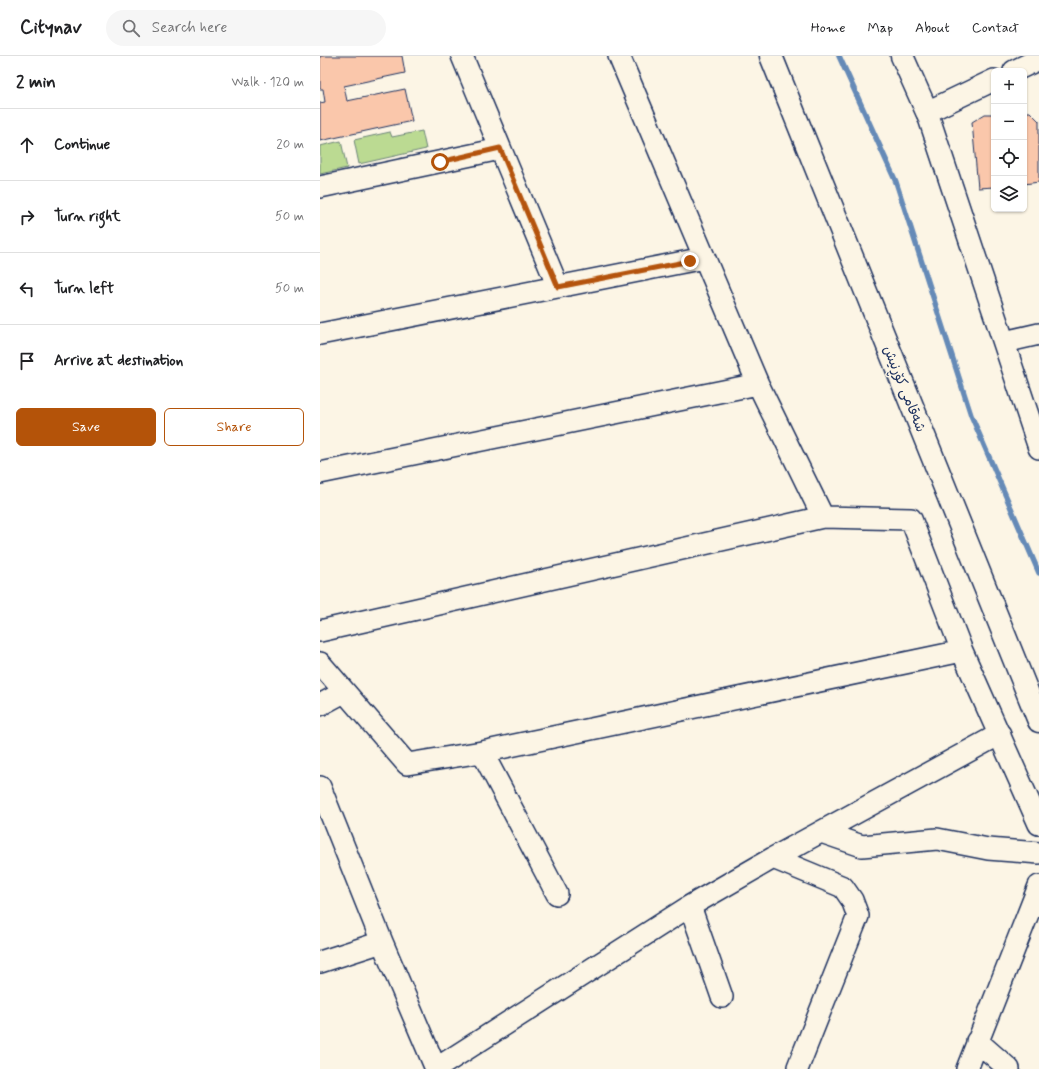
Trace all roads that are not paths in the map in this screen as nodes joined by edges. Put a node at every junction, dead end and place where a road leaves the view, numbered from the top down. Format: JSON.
{"nodes":[{"id":1,"x":462,"y":56,"type":"edge"},
{"id":2,"x":619,"y":56,"type":"edge"},
{"id":3,"x":771,"y":56,"type":"edge"},
{"id":4,"x":902,"y":56,"type":"edge"},
{"id":5,"x":1039,"y":60,"type":"edge"},
{"id":6,"x":1021,"y":68,"type":"edge"},
{"id":7,"x":991,"y":81,"type":"edge"},
{"id":8,"x":927,"y":112,"type":"junction"},
{"id":9,"x":500,"y":148,"type":"junction"},
{"id":10,"x":320,"y":188,"type":"edge"},
{"id":11,"x":704,"y":258,"type":"junction"},
{"id":12,"x":558,"y":287,"type":"junction"},
{"id":13,"x":320,"y":334,"type":"edge"},
{"id":14,"x":1039,"y":334,"type":"edge"},
{"id":15,"x":1004,"y":342,"type":"junction"},
{"id":16,"x":758,"y":384,"type":"junction"},
{"id":17,"x":1038,"y":440,"type":"edge"},
{"id":18,"x":320,"y":473,"type":"edge"},
{"id":19,"x":822,"y":517,"type":"junction"},
{"id":20,"x":320,"y":631,"type":"edge"},
{"id":21,"x":962,"y":651,"type":"junction"},
{"id":22,"x":320,"y":663,"type":"edge"},
{"id":23,"x":344,"y":692,"type":"junction"},
{"id":24,"x":320,"y":705,"type":"edge"},
{"id":25,"x":1039,"y":720,"type":"edge"},
{"id":26,"x":1000,"y":734,"type":"junction"},
{"id":27,"x":482,"y":752,"type":"junction"},
{"id":28,"x":320,"y":787,"type":"edge"},
{"id":29,"x":1039,"y":824,"type":"edge"},
{"id":30,"x":821,"y":832,"type":"junction"},
{"id":31,"x":1039,"y":853,"type":"edge"},
{"id":32,"x":773,"y":858,"type":"junction"},
{"id":33,"x":1039,"y":886,"type":"edge"},
{"id":34,"x":557,"y":894,"type":"dead end"},
{"id":35,"x":690,"y":906,"type":"junction"},
{"id":36,"x":382,"y":942,"type":"junction"},
{"id":37,"x":320,"y":962,"type":"edge"},
{"id":38,"x":722,"y":997,"type":"dead end"},
{"id":39,"x":977,"y":1041,"type":"junction"},
{"id":40,"x":437,"y":1068,"type":"edge"},
{"id":41,"x":800,"y":1068,"type":"edge"},
{"id":42,"x":967,"y":1069,"type":"edge"},
{"id":43,"x":1009,"y":1069,"type":"edge"}],
"edges":[{"from":1,"to":9,"type":"street"},
{"from":2,"to":11,"type":"street"},
{"from":3,"to":25,"type":"main road","name":"شەقامی کۆڕنیش"},
{"from":4,"to":8,"type":"main road"},
{"from":5,"to":6,"type":"street"},
{"from":7,"to":8,"type":"street"},
{"from":8,"to":15,"type":"street"},
{"from":9,"to":10,"type":"street"},
{"from":9,"to":12,"type":"street"},
{"from":11,"to":12,"type":"street"},
{"from":11,"to":16,"type":"street"},
{"from":12,"to":13,"type":"street"},
{"from":14,"to":15,"type":"street"},
{"from":15,"to":17,"type":"street"},
{"from":16,"to":18,"type":"street"},
{"from":16,"to":19,"type":"street"},
{"from":19,"to":20,"type":"street"},
{"from":19,"to":21,"type":"street"},
{"from":21,"to":26,"type":"street"},
{"from":21,"to":27,"type":"street"},
{"from":22,"to":23,"type":"street"},
{"from":23,"to":24,"type":"street"},
{"from":23,"to":27,"type":"street"},
{"from":26,"to":29,"type":"street"},
{"from":26,"to":30,"type":"street"},
{"from":27,"to":34,"type":"street"},
{"from":28,"to":36,"type":"street"},
{"from":30,"to":31,"type":"street"},
{"from":30,"to":32,"type":"street"},
{"from":32,"to":35,"type":"street"},
{"from":32,"to":41,"type":"street"},
{"from":33,"to":39,"type":"street"},
{"from":35,"to":38,"type":"street"},
{"from":35,"to":40,"type":"street"},
{"from":36,"to":37,"type":"street"},
{"from":36,"to":40,"type":"street"},
{"from":39,"to":42,"type":"street"},
{"from":39,"to":43,"type":"street"}]}
